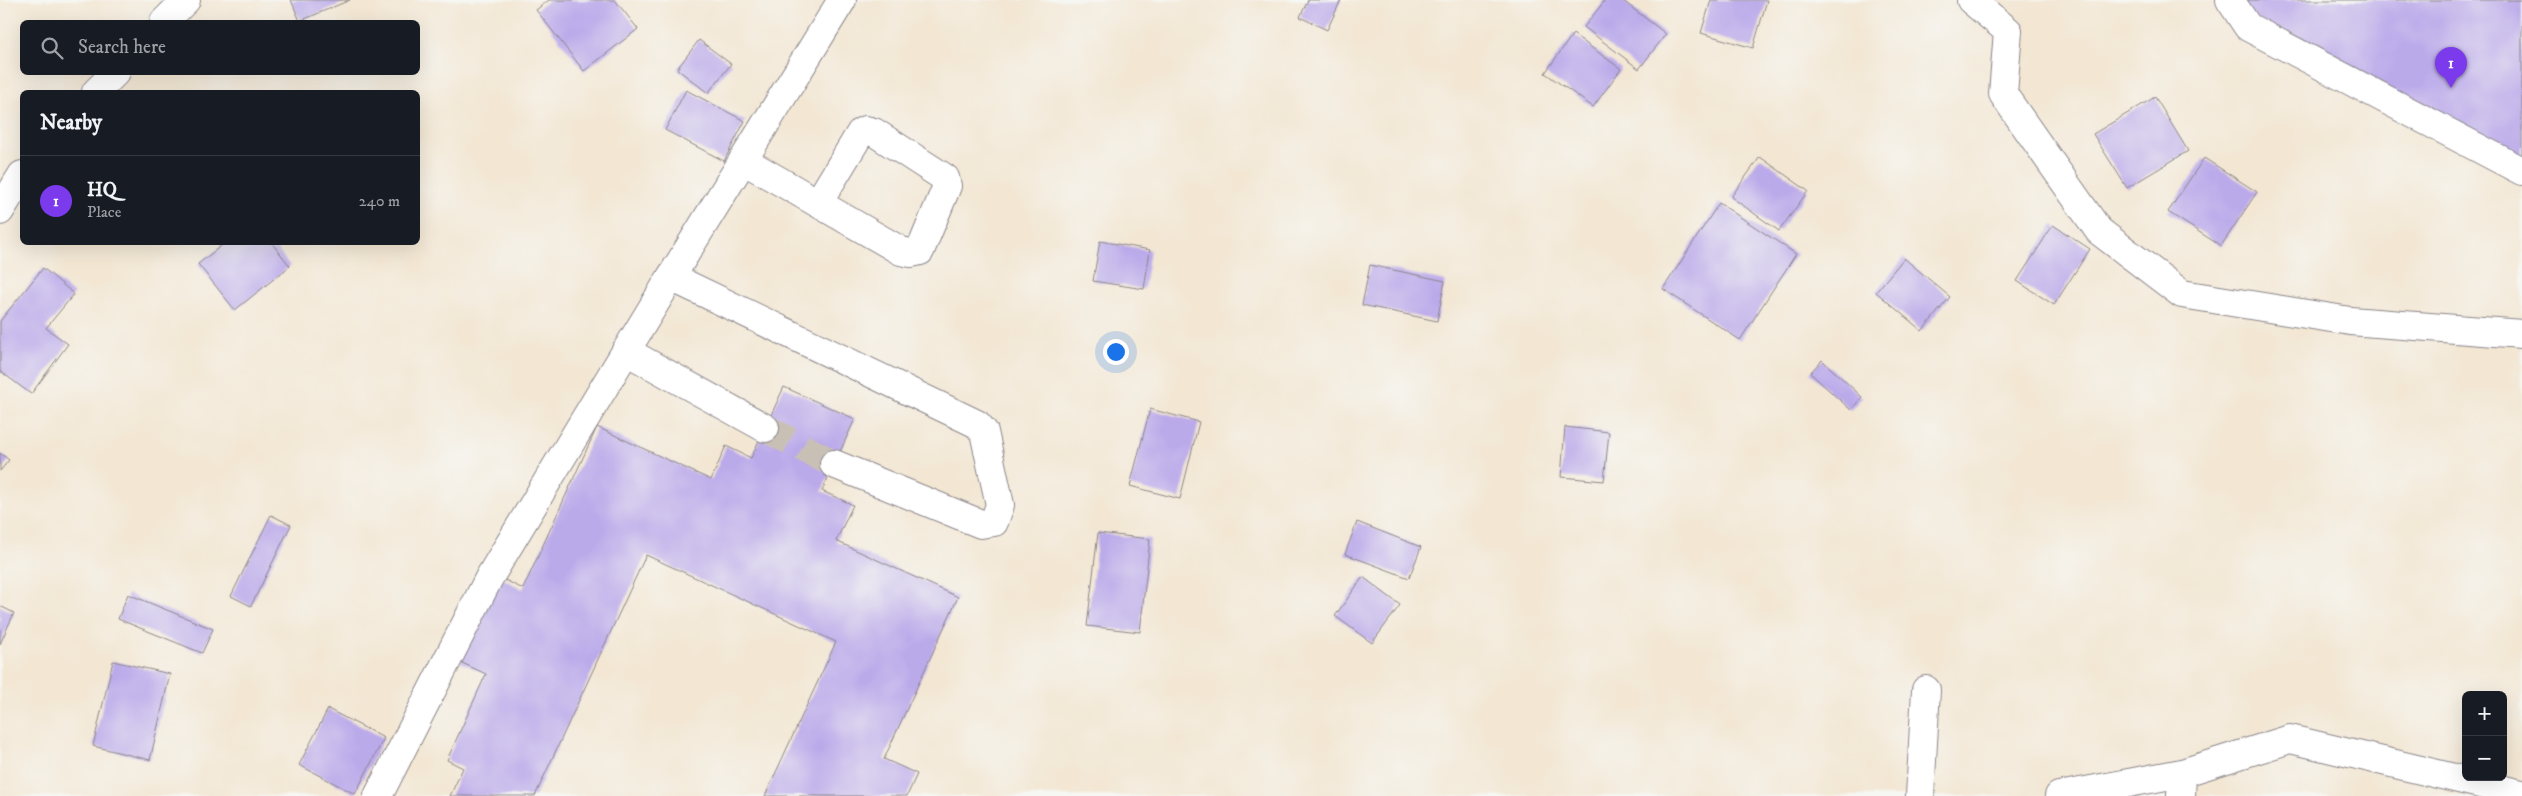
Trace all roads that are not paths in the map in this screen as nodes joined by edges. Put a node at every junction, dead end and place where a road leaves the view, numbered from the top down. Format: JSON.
{"nodes":[{"id":1,"x":186,"y":0,"type":"edge"},
{"id":2,"x":842,"y":0,"type":"edge"},
{"id":3,"x":1971,"y":0,"type":"edge"},
{"id":4,"x":2230,"y":0,"type":"edge"},
{"id":5,"x":166,"y":20,"type":"edge"},
{"id":6,"x":113,"y":75,"type":"edge"},
{"id":7,"x":98,"y":90,"type":"edge"},
{"id":8,"x":743,"y":160,"type":"junction"},
{"id":9,"x":2522,"y":171,"type":"edge"},
{"id":10,"x":20,"y":178,"type":"edge"},
{"id":11,"x":818,"y":203,"type":"junction"},
{"id":12,"x":0,"y":211,"type":"edge"},
{"id":13,"x":671,"y":277,"type":"junction"},
{"id":14,"x":2522,"y":334,"type":"edge"},
{"id":15,"x":626,"y":351,"type":"junction"},
{"id":16,"x":765,"y":428,"type":"tunnel mouth"},
{"id":17,"x":834,"y":464,"type":"tunnel mouth"},
{"id":18,"x":1926,"y":690,"type":"dead end"},
{"id":19,"x":2181,"y":785,"type":"edge"},
{"id":20,"x":2522,"y":794,"type":"edge"},
{"id":21,"x":378,"y":796,"type":"edge"},
{"id":22,"x":1920,"y":796,"type":"edge"},
{"id":23,"x":2059,"y":796,"type":"edge"}],
"edges":[{"from":1,"to":5,"type":"street"},
{"from":2,"to":8,"type":"street"},
{"from":3,"to":14,"type":"street"},
{"from":4,"to":9,"type":"street"},
{"from":6,"to":7,"type":"street"},
{"from":8,"to":11,"type":"street"},
{"from":8,"to":13,"type":"street"},
{"from":10,"to":12,"type":"street"},
{"from":11,"to":11,"type":"street"},
{"from":13,"to":15,"type":"street"},
{"from":13,"to":17,"type":"street"},
{"from":15,"to":16,"type":"street"},
{"from":15,"to":21,"type":"street"},
{"from":18,"to":22,"type":"street"},
{"from":19,"to":20,"type":"street"},
{"from":19,"to":23,"type":"street"}]}
